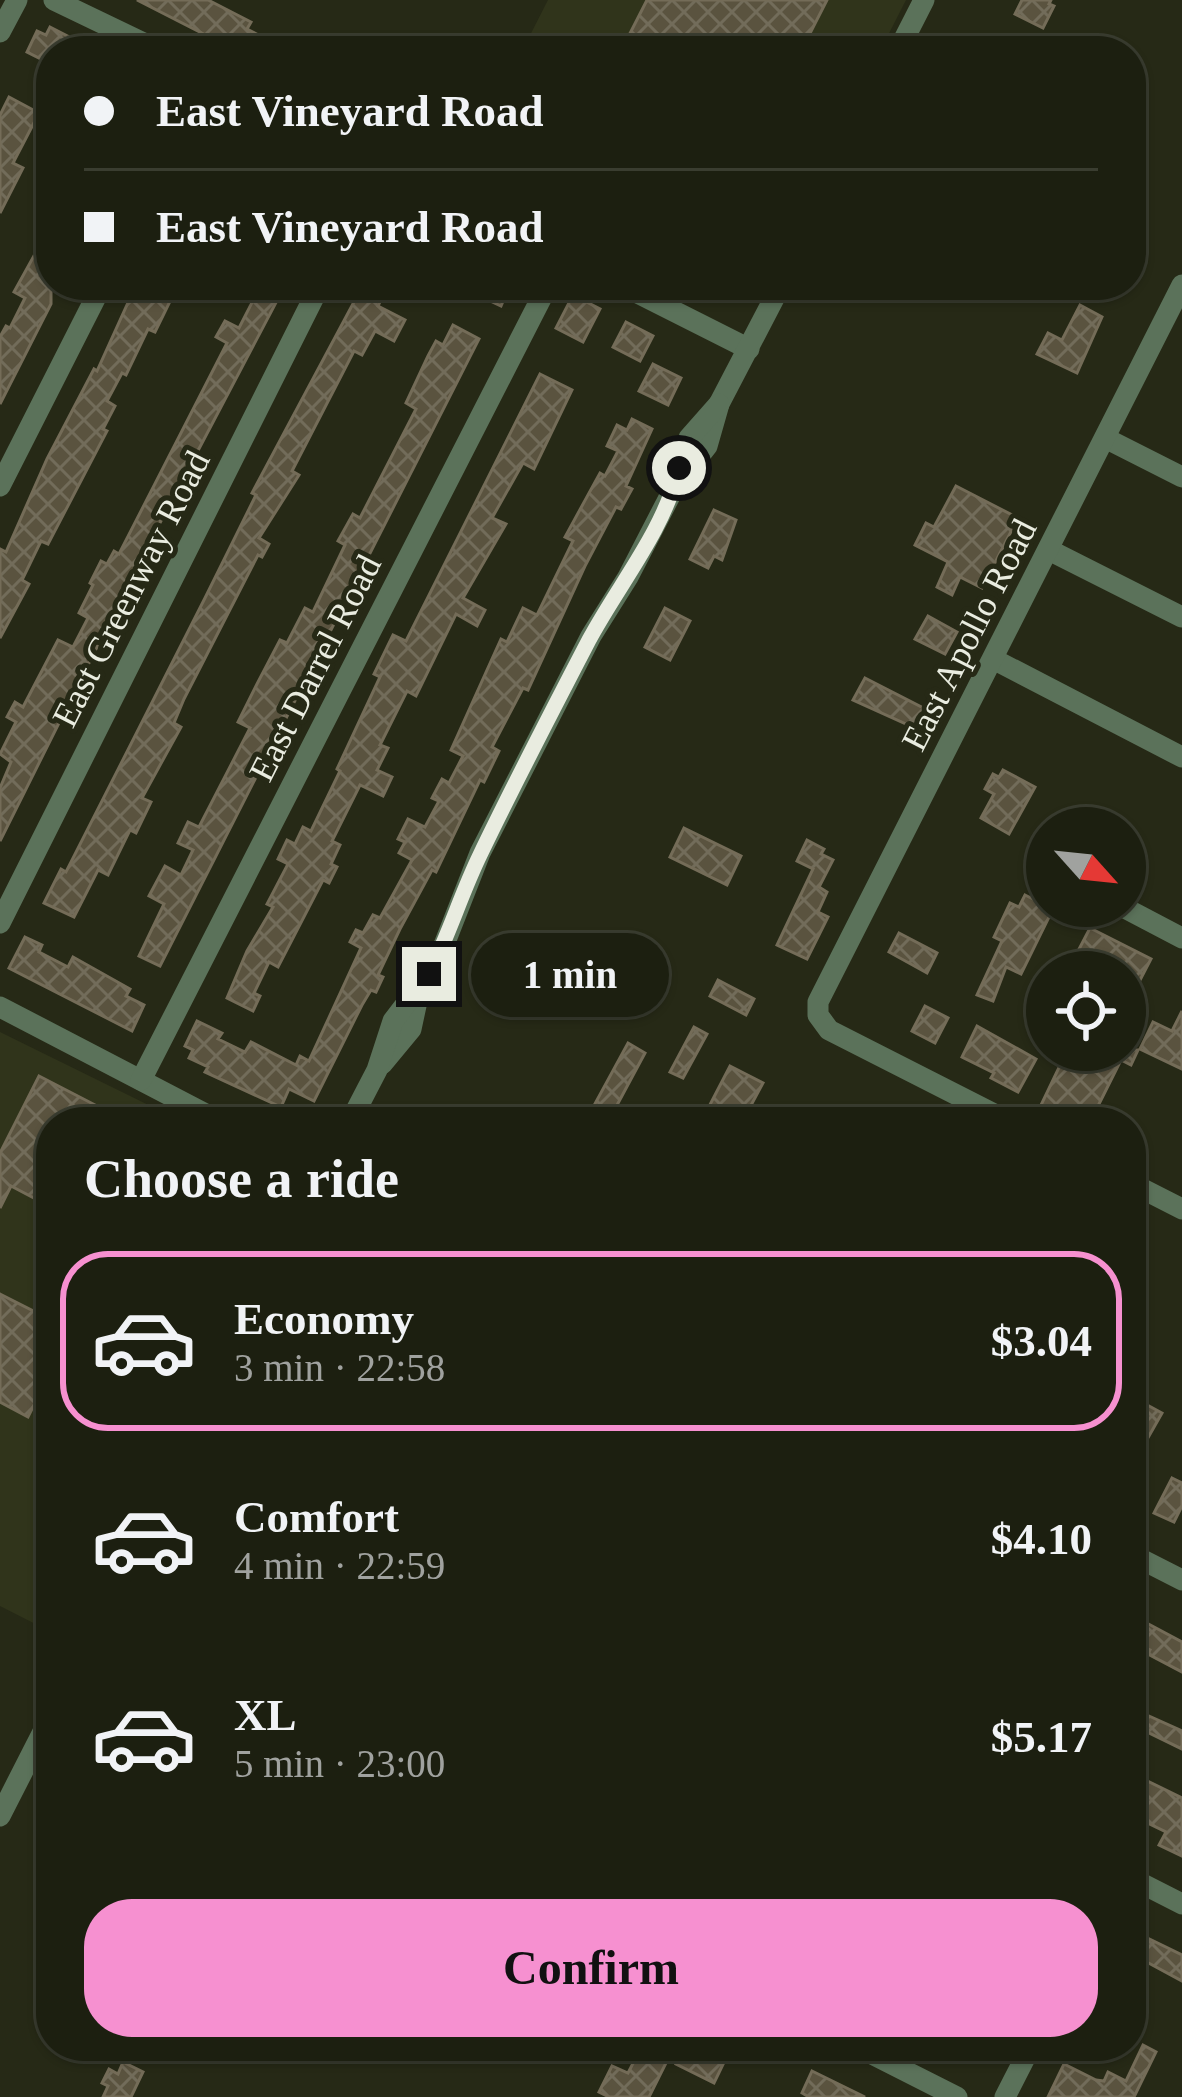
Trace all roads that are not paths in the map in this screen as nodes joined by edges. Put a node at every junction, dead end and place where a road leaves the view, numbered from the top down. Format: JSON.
{"nodes":[{"id":1,"x":16,"y":0,"type":"edge"},
{"id":2,"x":54,"y":0,"type":"edge"},
{"id":3,"x":924,"y":0,"type":"edge"},
{"id":4,"x":0,"y":32,"type":"edge"},
{"id":5,"x":129,"y":36,"type":"edge"},
{"id":6,"x":906,"y":36,"type":"edge"},
{"id":7,"x":1182,"y":285,"type":"edge"},
{"id":8,"x":94,"y":300,"type":"edge"},
{"id":9,"x":312,"y":300,"type":"edge"},
{"id":10,"x":540,"y":300,"type":"edge"},
{"id":11,"x":652,"y":300,"type":"edge"},
{"id":12,"x":773,"y":300,"type":"edge"},
{"id":13,"x":748,"y":349,"type":"junction"},
{"id":14,"x":1105,"y":437,"type":"junction"},
{"id":15,"x":1182,"y":477,"type":"edge"},
{"id":16,"x":0,"y":486,"type":"edge"},
{"id":17,"x":1049,"y":550,"type":"junction"},
{"id":18,"x":1182,"y":617,"type":"edge"},
{"id":19,"x":993,"y":659,"type":"junction"},
{"id":20,"x":1182,"y":757,"type":"edge"},
{"id":21,"x":1146,"y":919,"type":"edge"},
{"id":22,"x":0,"y":923,"type":"edge"},
{"id":23,"x":1182,"y":938,"type":"edge"},
{"id":24,"x":0,"y":1007,"type":"edge"},
{"id":25,"x":141,"y":1080,"type":"junction"},
{"id":26,"x":192,"y":1107,"type":"edge"},
{"id":27,"x":358,"y":1107,"type":"edge"},
{"id":28,"x":980,"y":1107,"type":"edge"},
{"id":29,"x":1146,"y":1191,"type":"edge"},
{"id":30,"x":1182,"y":1209,"type":"edge"},
{"id":31,"x":1146,"y":1562,"type":"edge"},
{"id":32,"x":1182,"y":1580,"type":"edge"},
{"id":33,"x":36,"y":1745,"type":"edge"},
{"id":34,"x":0,"y":1816,"type":"edge"},
{"id":35,"x":1146,"y":1886,"type":"edge"},
{"id":36,"x":1182,"y":1904,"type":"edge"},
{"id":37,"x":886,"y":2061,"type":"edge"},
{"id":38,"x":1023,"y":2061,"type":"edge"},
{"id":39,"x":957,"y":2097,"type":"edge"},
{"id":40,"x":1005,"y":2097,"type":"edge"}],
"edges":[{"from":1,"to":4,"type":"street"},
{"from":2,"to":5,"type":"street"},
{"from":3,"to":6,"type":"street"},
{"from":7,"to":14,"type":"street","name":"East Apollo Road"},
{"from":8,"to":16,"type":"street"},
{"from":9,"to":22,"type":"street","name":"East Greenway Road"},
{"from":10,"to":25,"type":"street","name":"East Darrel Road"},
{"from":11,"to":13,"type":"street"},
{"from":12,"to":13,"type":"street"},
{"from":13,"to":27,"type":"street"},
{"from":14,"to":15,"type":"street"},
{"from":14,"to":17,"type":"street","name":"East Apollo Road"},
{"from":17,"to":18,"type":"street"},
{"from":17,"to":19,"type":"street","name":"East Apollo Road"},
{"from":19,"to":20,"type":"street"},
{"from":19,"to":28,"type":"street","name":"East Apollo Road"},
{"from":21,"to":23,"type":"street"},
{"from":24,"to":25,"type":"street"},
{"from":25,"to":26,"type":"street"},
{"from":29,"to":30,"type":"street"},
{"from":31,"to":32,"type":"street"},
{"from":33,"to":34,"type":"street"},
{"from":35,"to":36,"type":"street"},
{"from":37,"to":39,"type":"street"},
{"from":38,"to":40,"type":"street"}]}
